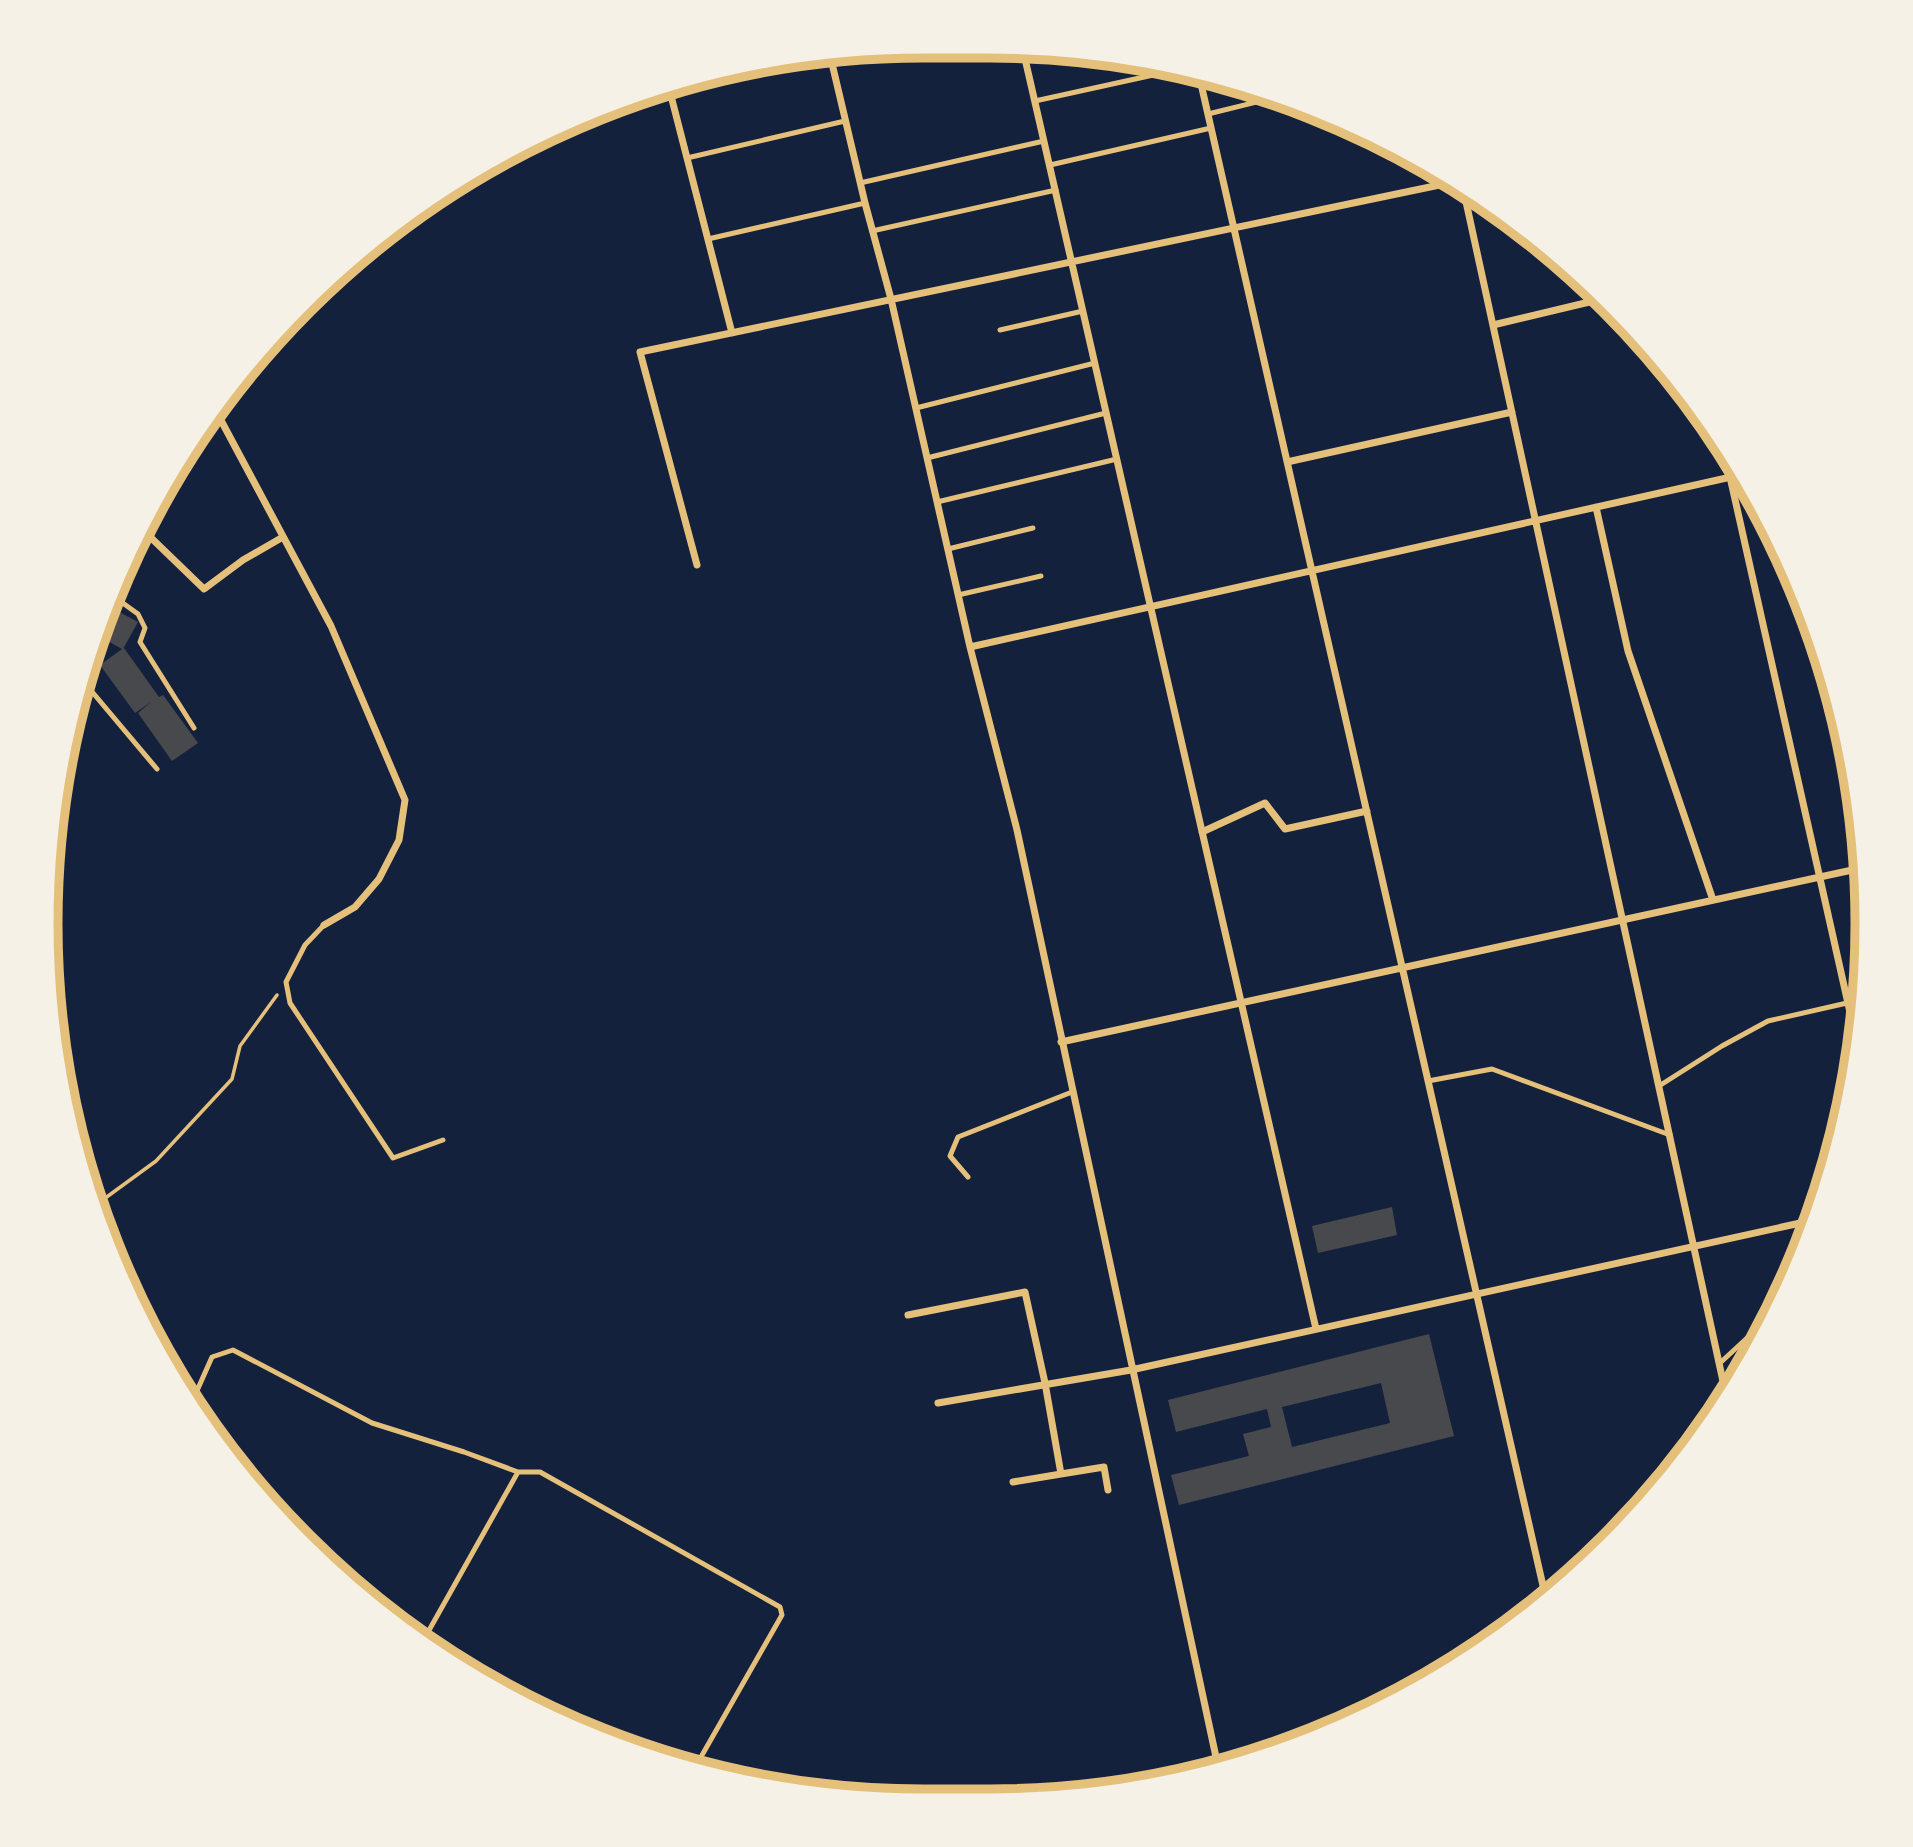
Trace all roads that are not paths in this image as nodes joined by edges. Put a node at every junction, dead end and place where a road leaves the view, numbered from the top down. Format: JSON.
{"nodes":[{"id":1,"x":1025,"y":59,"type":"edge"},
{"id":2,"x":832,"y":63,"type":"edge"},
{"id":3,"x":1158,"y":74,"type":"edge"},
{"id":4,"x":1201,"y":84,"type":"edge"},
{"id":5,"x":671,"y":96,"type":"edge"},
{"id":6,"x":1259,"y":101,"type":"edge"},
{"id":7,"x":1035,"y":102,"type":"junction"},
{"id":8,"x":1208,"y":114,"type":"junction"},
{"id":9,"x":845,"y":121,"type":"junction"},
{"id":10,"x":1211,"y":128,"type":"junction"},
{"id":11,"x":1044,"y":141,"type":"junction"},
{"id":12,"x":687,"y":158,"type":"junction"},
{"id":13,"x":1050,"y":165,"type":"junction"},
{"id":14,"x":860,"y":183,"type":"junction"},
{"id":15,"x":1440,"y":185,"type":"edge"},
{"id":16,"x":1055,"y":190,"type":"junction"},
{"id":17,"x":1466,"y":201,"type":"edge"},
{"id":18,"x":865,"y":204,"type":"junction"},
{"id":19,"x":1234,"y":228,"type":"junction"},
{"id":20,"x":873,"y":231,"type":"junction"},
{"id":21,"x":708,"y":239,"type":"junction"},
{"id":22,"x":1072,"y":262,"type":"junction"},
{"id":23,"x":891,"y":299,"type":"junction"},
{"id":24,"x":1592,"y":302,"type":"edge"},
{"id":25,"x":1083,"y":311,"type":"junction"},
{"id":26,"x":1493,"y":325,"type":"junction"},
{"id":27,"x":1000,"y":330,"type":"dead end"},
{"id":28,"x":732,"y":333,"type":"junction"},
{"id":29,"x":1095,"y":363,"type":"junction"},
{"id":30,"x":916,"y":408,"type":"junction"},
{"id":31,"x":1512,"y":412,"type":"junction"},
{"id":32,"x":1107,"y":413,"type":"junction"},
{"id":33,"x":221,"y":419,"type":"edge"},
{"id":34,"x":927,"y":458,"type":"junction"},
{"id":35,"x":1117,"y":458,"type":"junction"},
{"id":36,"x":1287,"y":462,"type":"junction"},
{"id":37,"x":1730,"y":477,"type":"joint"},
{"id":38,"x":937,"y":502,"type":"junction"},
{"id":39,"x":1596,"y":507,"type":"junction"},
{"id":40,"x":1536,"y":521,"type":"junction"},
{"id":41,"x":1033,"y":528,"type":"dead end"},
{"id":42,"x":150,"y":536,"type":"edge"},
{"id":43,"x":283,"y":537,"type":"junction"},
{"id":44,"x":948,"y":549,"type":"junction"},
{"id":45,"x":696,"y":565,"type":"dead end"},
{"id":46,"x":1312,"y":571,"type":"junction"},
{"id":47,"x":1041,"y":576,"type":"dead end"},
{"id":48,"x":958,"y":594,"type":"junction"},
{"id":49,"x":120,"y":601,"type":"edge"},
{"id":50,"x":1151,"y":607,"type":"junction"},
{"id":51,"x":970,"y":647,"type":"junction"},
{"id":52,"x":90,"y":689,"type":"edge"},
{"id":53,"x":194,"y":728,"type":"dead end"},
{"id":54,"x":157,"y":769,"type":"dead end"},
{"id":55,"x":1367,"y":811,"type":"junction"},
{"id":56,"x":1202,"y":832,"type":"junction"},
{"id":57,"x":1853,"y":870,"type":"edge"},
{"id":58,"x":1819,"y":877,"type":"junction"},
{"id":59,"x":1713,"y":900,"type":"junction"},
{"id":60,"x":1623,"y":920,"type":"junction"},
{"id":61,"x":324,"y":925,"type":"joint"},
{"id":62,"x":1402,"y":968,"type":"junction"},
{"id":63,"x":1241,"y":1003,"type":"junction"},
{"id":64,"x":1847,"y":1003,"type":"junction"},
{"id":65,"x":1850,"y":1014,"type":"edge"},
{"id":66,"x":1061,"y":1042,"type":"junction"},
{"id":67,"x":1428,"y":1081,"type":"junction"},
{"id":68,"x":1659,"y":1086,"type":"junction"},
{"id":69,"x":1072,"y":1092,"type":"junction"},
{"id":70,"x":1670,"y":1135,"type":"junction"},
{"id":71,"x":443,"y":1140,"type":"dead end"},
{"id":72,"x":968,"y":1177,"type":"dead end"},
{"id":73,"x":1800,"y":1226,"type":"edge"},
{"id":74,"x":1694,"y":1247,"type":"junction"},
{"id":75,"x":1477,"y":1294,"type":"junction"},
{"id":76,"x":908,"y":1315,"type":"dead end"},
{"id":77,"x":1316,"y":1329,"type":"junction"},
{"id":78,"x":1750,"y":1335,"type":"edge"},
{"id":79,"x":1720,"y":1363,"type":"junction"},
{"id":80,"x":1131,"y":1370,"type":"junction"},
{"id":81,"x":1723,"y":1381,"type":"edge"},
{"id":82,"x":1045,"y":1383,"type":"junction"},
{"id":83,"x":196,"y":1392,"type":"edge"},
{"id":84,"x":938,"y":1403,"type":"dead end"},
{"id":85,"x":518,"y":1472,"type":"junction"},
{"id":86,"x":1061,"y":1474,"type":"junction"},
{"id":87,"x":1013,"y":1482,"type":"dead end"},
{"id":88,"x":1108,"y":1490,"type":"dead end"},
{"id":89,"x":1543,"y":1588,"type":"edge"},
{"id":90,"x":428,"y":1632,"type":"edge"},
{"id":91,"x":1216,"y":1759,"type":"edge"},
{"id":92,"x":699,"y":1760,"type":"edge"}],
"edges":[{"from":1,"to":7,"type":"street"},
{"from":2,"to":9,"type":"street"},
{"from":3,"to":7,"type":"lane"},
{"from":4,"to":8,"type":"street"},
{"from":5,"to":12,"type":"street"},
{"from":6,"to":8,"type":"lane"},
{"from":7,"to":11,"type":"street"},
{"from":8,"to":10,"type":"street"},
{"from":9,"to":12,"type":"lane"},
{"from":9,"to":14,"type":"street"},
{"from":10,"to":13,"type":"lane"},
{"from":10,"to":19,"type":"street"},
{"from":11,"to":13,"type":"street"},
{"from":11,"to":14,"type":"lane"},
{"from":12,"to":21,"type":"street"},
{"from":13,"to":16,"type":"street"},
{"from":14,"to":18,"type":"street"},
{"from":15,"to":19,"type":"street"},
{"from":16,"to":20,"type":"lane"},
{"from":16,"to":22,"type":"street"},
{"from":17,"to":26,"type":"street"},
{"from":18,"to":20,"type":"street"},
{"from":18,"to":21,"type":"lane"},
{"from":19,"to":22,"type":"street"},
{"from":19,"to":36,"type":"street"},
{"from":20,"to":23,"type":"street"},
{"from":21,"to":28,"type":"street"},
{"from":22,"to":23,"type":"street"},
{"from":22,"to":25,"type":"street"},
{"from":23,"to":28,"type":"street"},
{"from":23,"to":30,"type":"street"},
{"from":24,"to":26,"type":"street"},
{"from":25,"to":27,"type":"lane"},
{"from":25,"to":29,"type":"street"},
{"from":26,"to":31,"type":"street"},
{"from":28,"to":45,"type":"street"},
{"from":29,"to":30,"type":"lane"},
{"from":29,"to":32,"type":"street"},
{"from":30,"to":34,"type":"street"},
{"from":31,"to":36,"type":"street"},
{"from":31,"to":40,"type":"street"},
{"from":32,"to":34,"type":"lane"},
{"from":32,"to":35,"type":"street"},
{"from":33,"to":43,"type":"street"},
{"from":34,"to":38,"type":"street"},
{"from":35,"to":38,"type":"lane"},
{"from":35,"to":50,"type":"street"},
{"from":36,"to":46,"type":"street"},
{"from":37,"to":39,"type":"street"},
{"from":37,"to":58,"type":"street"},
{"from":38,"to":44,"type":"street"},
{"from":39,"to":40,"type":"street"},
{"from":39,"to":59,"type":"street"},
{"from":40,"to":46,"type":"street"},
{"from":40,"to":60,"type":"street"},
{"from":41,"to":44,"type":"lane"},
{"from":42,"to":43,"type":"street"},
{"from":43,"to":61,"type":"street"},
{"from":44,"to":48,"type":"street"},
{"from":46,"to":50,"type":"street"},
{"from":46,"to":55,"type":"street"},
{"from":47,"to":48,"type":"lane"},
{"from":48,"to":51,"type":"street"},
{"from":49,"to":53,"type":"lane"},
{"from":50,"to":51,"type":"street"},
{"from":50,"to":56,"type":"street"},
{"from":51,"to":66,"type":"street"},
{"from":52,"to":54,"type":"lane"},
{"from":55,"to":56,"type":"street"},
{"from":55,"to":62,"type":"street"},
{"from":56,"to":63,"type":"street"},
{"from":57,"to":58,"type":"street"},
{"from":58,"to":59,"type":"street"},
{"from":58,"to":64,"type":"street"},
{"from":59,"to":60,"type":"street"},
{"from":60,"to":62,"type":"street"},
{"from":60,"to":68,"type":"street"},
{"from":61,"to":71,"type":"lane"},
{"from":62,"to":63,"type":"street"},
{"from":62,"to":67,"type":"street"},
{"from":63,"to":66,"type":"street"},
{"from":63,"to":77,"type":"street"},
{"from":64,"to":65,"type":"street"},
{"from":64,"to":68,"type":"lane"},
{"from":66,"to":69,"type":"street"},
{"from":67,"to":70,"type":"lane"},
{"from":67,"to":75,"type":"street"},
{"from":68,"to":70,"type":"street"},
{"from":69,"to":72,"type":"lane"},
{"from":69,"to":80,"type":"street"},
{"from":70,"to":74,"type":"street"},
{"from":73,"to":74,"type":"street"},
{"from":74,"to":75,"type":"street"},
{"from":74,"to":79,"type":"street"},
{"from":75,"to":77,"type":"street"},
{"from":75,"to":89,"type":"street"},
{"from":76,"to":82,"type":"street"},
{"from":77,"to":80,"type":"street"},
{"from":78,"to":79,"type":"lane"},
{"from":79,"to":81,"type":"street"},
{"from":80,"to":82,"type":"street"},
{"from":80,"to":91,"type":"street"},
{"from":82,"to":84,"type":"street"},
{"from":82,"to":86,"type":"street"},
{"from":83,"to":85,"type":"lane"},
{"from":85,"to":90,"type":"lane"},
{"from":85,"to":92,"type":"lane"},
{"from":86,"to":87,"type":"street"},
{"from":86,"to":88,"type":"street"}]}
